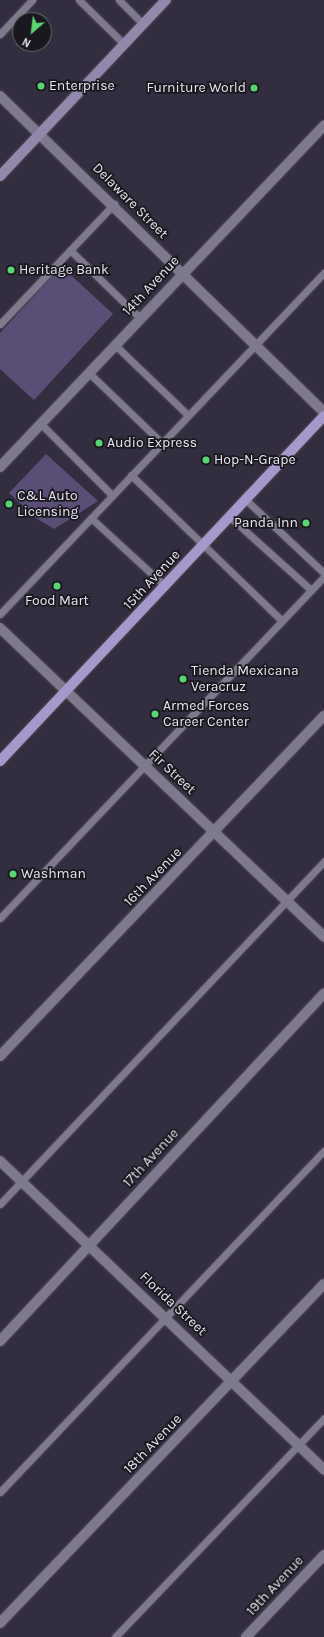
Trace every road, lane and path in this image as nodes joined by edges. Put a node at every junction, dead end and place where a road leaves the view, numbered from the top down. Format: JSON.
{"nodes":[{"id":1,"x":32,"y":0,"type":"edge"},
{"id":2,"x":79,"y":0,"type":"edge"},
{"id":3,"x":119,"y":0,"type":"edge"},
{"id":4,"x":166,"y":0,"type":"edge"},
{"id":5,"x":143,"y":24,"type":"junction"},
{"id":6,"x":0,"y":34,"type":"edge"},
{"id":7,"x":124,"y":44,"type":"junction"},
{"id":8,"x":0,"y":96,"type":"edge"},
{"id":9,"x":324,"y":125,"type":"edge"},
{"id":10,"x":39,"y":133,"type":"junction"},
{"id":11,"x":0,"y":176,"type":"edge"},
{"id":12,"x":114,"y":204,"type":"junction"},
{"id":13,"x":70,"y":250,"type":"junction"},
{"id":14,"x":324,"y":272,"type":"edge"},
{"id":15,"x":182,"y":274,"type":"junction"},
{"id":16,"x":140,"y":318,"type":"junction"},
{"id":17,"x":0,"y":324,"type":"edge"},
{"id":18,"x":115,"y":346,"type":"junction"},
{"id":19,"x":255,"y":346,"type":"junction"},
{"id":20,"x":89,"y":373,"type":"junction"},
{"id":21,"x":324,"y":412,"type":"edge"},
{"id":22,"x":188,"y":415,"type":"junction"},
{"id":23,"x":324,"y":416,"type":"edge"},
{"id":24,"x":41,"y":424,"type":"junction"},
{"id":25,"x":162,"y":443,"type":"junction"},
{"id":26,"x":0,"y":468,"type":"edge"},
{"id":27,"x":131,"y":475,"type":"junction"},
{"id":28,"x":112,"y":496,"type":"junction"},
{"id":29,"x":246,"y":500,"type":"junction"},
{"id":30,"x":230,"y":517,"type":"junction"},
{"id":31,"x":91,"y":518,"type":"junction"},
{"id":32,"x":204,"y":544,"type":"junction"},
{"id":33,"x":324,"y":573,"type":"edge"},
{"id":34,"x":324,"y":577,"type":"edge"},
{"id":35,"x":165,"y":586,"type":"junction"},
{"id":36,"x":311,"y":590,"type":"junction"},
{"id":37,"x":0,"y":614,"type":"edge"},
{"id":38,"x":282,"y":621,"type":"junction"},
{"id":39,"x":0,"y":628,"type":"edge"},
{"id":40,"x":66,"y":692,"type":"junction"},
{"id":41,"x":324,"y":716,"type":"edge"},
{"id":42,"x":0,"y":761,"type":"edge"},
{"id":43,"x":144,"y":764,"type":"junction"},
{"id":44,"x":216,"y":831,"type":"junction"},
{"id":45,"x":324,"y":861,"type":"edge"},
{"id":46,"x":286,"y":900,"type":"junction"},
{"id":47,"x":0,"y":918,"type":"edge"},
{"id":48,"x":324,"y":937,"type":"edge"},
{"id":49,"x":324,"y":994,"type":"edge"},
{"id":50,"x":0,"y":1056,"type":"edge"},
{"id":51,"x":324,"y":1150,"type":"edge"},
{"id":52,"x":0,"y":1161,"type":"edge"},
{"id":53,"x":21,"y":1181,"type":"junction"},
{"id":54,"x":0,"y":1204,"type":"edge"},
{"id":55,"x":89,"y":1245,"type":"junction"},
{"id":56,"x":324,"y":1284,"type":"edge"},
{"id":57,"x":165,"y":1316,"type":"junction"},
{"id":58,"x":0,"y":1341,"type":"edge"},
{"id":59,"x":233,"y":1381,"type":"junction"},
{"id":60,"x":324,"y":1418,"type":"edge"},
{"id":61,"x":298,"y":1445,"type":"junction"},
{"id":62,"x":324,"y":1470,"type":"edge"},
{"id":63,"x":0,"y":1492,"type":"edge"},
{"id":64,"x":324,"y":1555,"type":"edge"},
{"id":65,"x":0,"y":1623,"type":"edge"},
{"id":66,"x":114,"y":1637,"type":"edge"},
{"id":67,"x":246,"y":1637,"type":"edge"}],
"edges":[{"from":1,"to":6,"type":"lane"},
{"from":2,"to":7,"type":"lane"},
{"from":3,"to":5,"type":"lane"},
{"from":4,"to":5,"type":"main road"},
{"from":5,"to":7,"type":"main road"},
{"from":7,"to":10,"type":"main road"},
{"from":8,"to":10,"type":"street","name":"Delaware Street"},
{"from":9,"to":15,"type":"street","name":"14th Avenue"},
{"from":10,"to":11,"type":"main road"},
{"from":10,"to":12,"type":"street","name":"Delaware Street"},
{"from":12,"to":13,"type":"lane"},
{"from":12,"to":15,"type":"street","name":"Delaware Street"},
{"from":13,"to":16,"type":"lane"},
{"from":13,"to":17,"type":"lane"},
{"from":14,"to":19,"type":"lane"},
{"from":15,"to":16,"type":"street","name":"14th Avenue"},
{"from":15,"to":19,"type":"street","name":"Delaware Street"},
{"from":16,"to":18,"type":"street","name":"14th Avenue"},
{"from":18,"to":20,"type":"street","name":"14th Avenue"},
{"from":18,"to":22,"type":"lane"},
{"from":19,"to":21,"type":"street","name":"Delaware Street"},
{"from":19,"to":22,"type":"lane"},
{"from":20,"to":24,"type":"street","name":"14th Avenue"},
{"from":20,"to":25,"type":"lane"},
{"from":22,"to":25,"type":"lane"},
{"from":23,"to":29,"type":"main road","name":"15th Avenue"},
{"from":24,"to":26,"type":"street","name":"14th Avenue"},
{"from":24,"to":28,"type":"lane"},
{"from":25,"to":27,"type":"lane"},
{"from":27,"to":28,"type":"lane"},
{"from":27,"to":32,"type":"lane"},
{"from":28,"to":31,"type":"lane"},
{"from":29,"to":30,"type":"main road","name":"15th Avenue"},
{"from":29,"to":33,"type":"lane"},
{"from":30,"to":32,"type":"main road","name":"15th Avenue"},
{"from":30,"to":36,"type":"lane"},
{"from":31,"to":35,"type":"lane"},
{"from":31,"to":37,"type":"lane"},
{"from":32,"to":35,"type":"main road","name":"15th Avenue"},
{"from":32,"to":38,"type":"lane"},
{"from":34,"to":36,"type":"lane"},
{"from":35,"to":40,"type":"main road","name":"15th Avenue"},
{"from":36,"to":38,"type":"lane"},
{"from":38,"to":43,"type":"lane"},
{"from":39,"to":40,"type":"street","name":"Fir Street"},
{"from":40,"to":42,"type":"main road","name":"15th Avenue"},
{"from":40,"to":43,"type":"street","name":"Fir Street"},
{"from":41,"to":44,"type":"street","name":"16th Avenue"},
{"from":43,"to":44,"type":"street","name":"Fir Street"},
{"from":43,"to":47,"type":"lane"},
{"from":44,"to":46,"type":"street","name":"Fir Street"},
{"from":44,"to":50,"type":"street","name":"16th Avenue"},
{"from":45,"to":46,"type":"lane"},
{"from":46,"to":48,"type":"street","name":"Fir Street"},
{"from":46,"to":53,"type":"lane"},
{"from":49,"to":55,"type":"street","name":"17th Avenue"},
{"from":51,"to":57,"type":"lane"},
{"from":52,"to":53,"type":"street","name":"Florida Street"},
{"from":53,"to":54,"type":"lane"},
{"from":53,"to":55,"type":"street","name":"Florida Street"},
{"from":55,"to":57,"type":"street","name":"Florida Street"},
{"from":55,"to":58,"type":"street","name":"17th Avenue"},
{"from":56,"to":59,"type":"street","name":"18th Avenue"},
{"from":57,"to":59,"type":"street","name":"Florida Street"},
{"from":57,"to":63,"type":"lane"},
{"from":59,"to":61,"type":"street","name":"Florida Street"},
{"from":59,"to":65,"type":"street","name":"18th Avenue"},
{"from":60,"to":61,"type":"lane"},
{"from":61,"to":62,"type":"street","name":"Florida Street"},
{"from":61,"to":66,"type":"lane"},
{"from":64,"to":67,"type":"street","name":"19th Avenue"}]}
